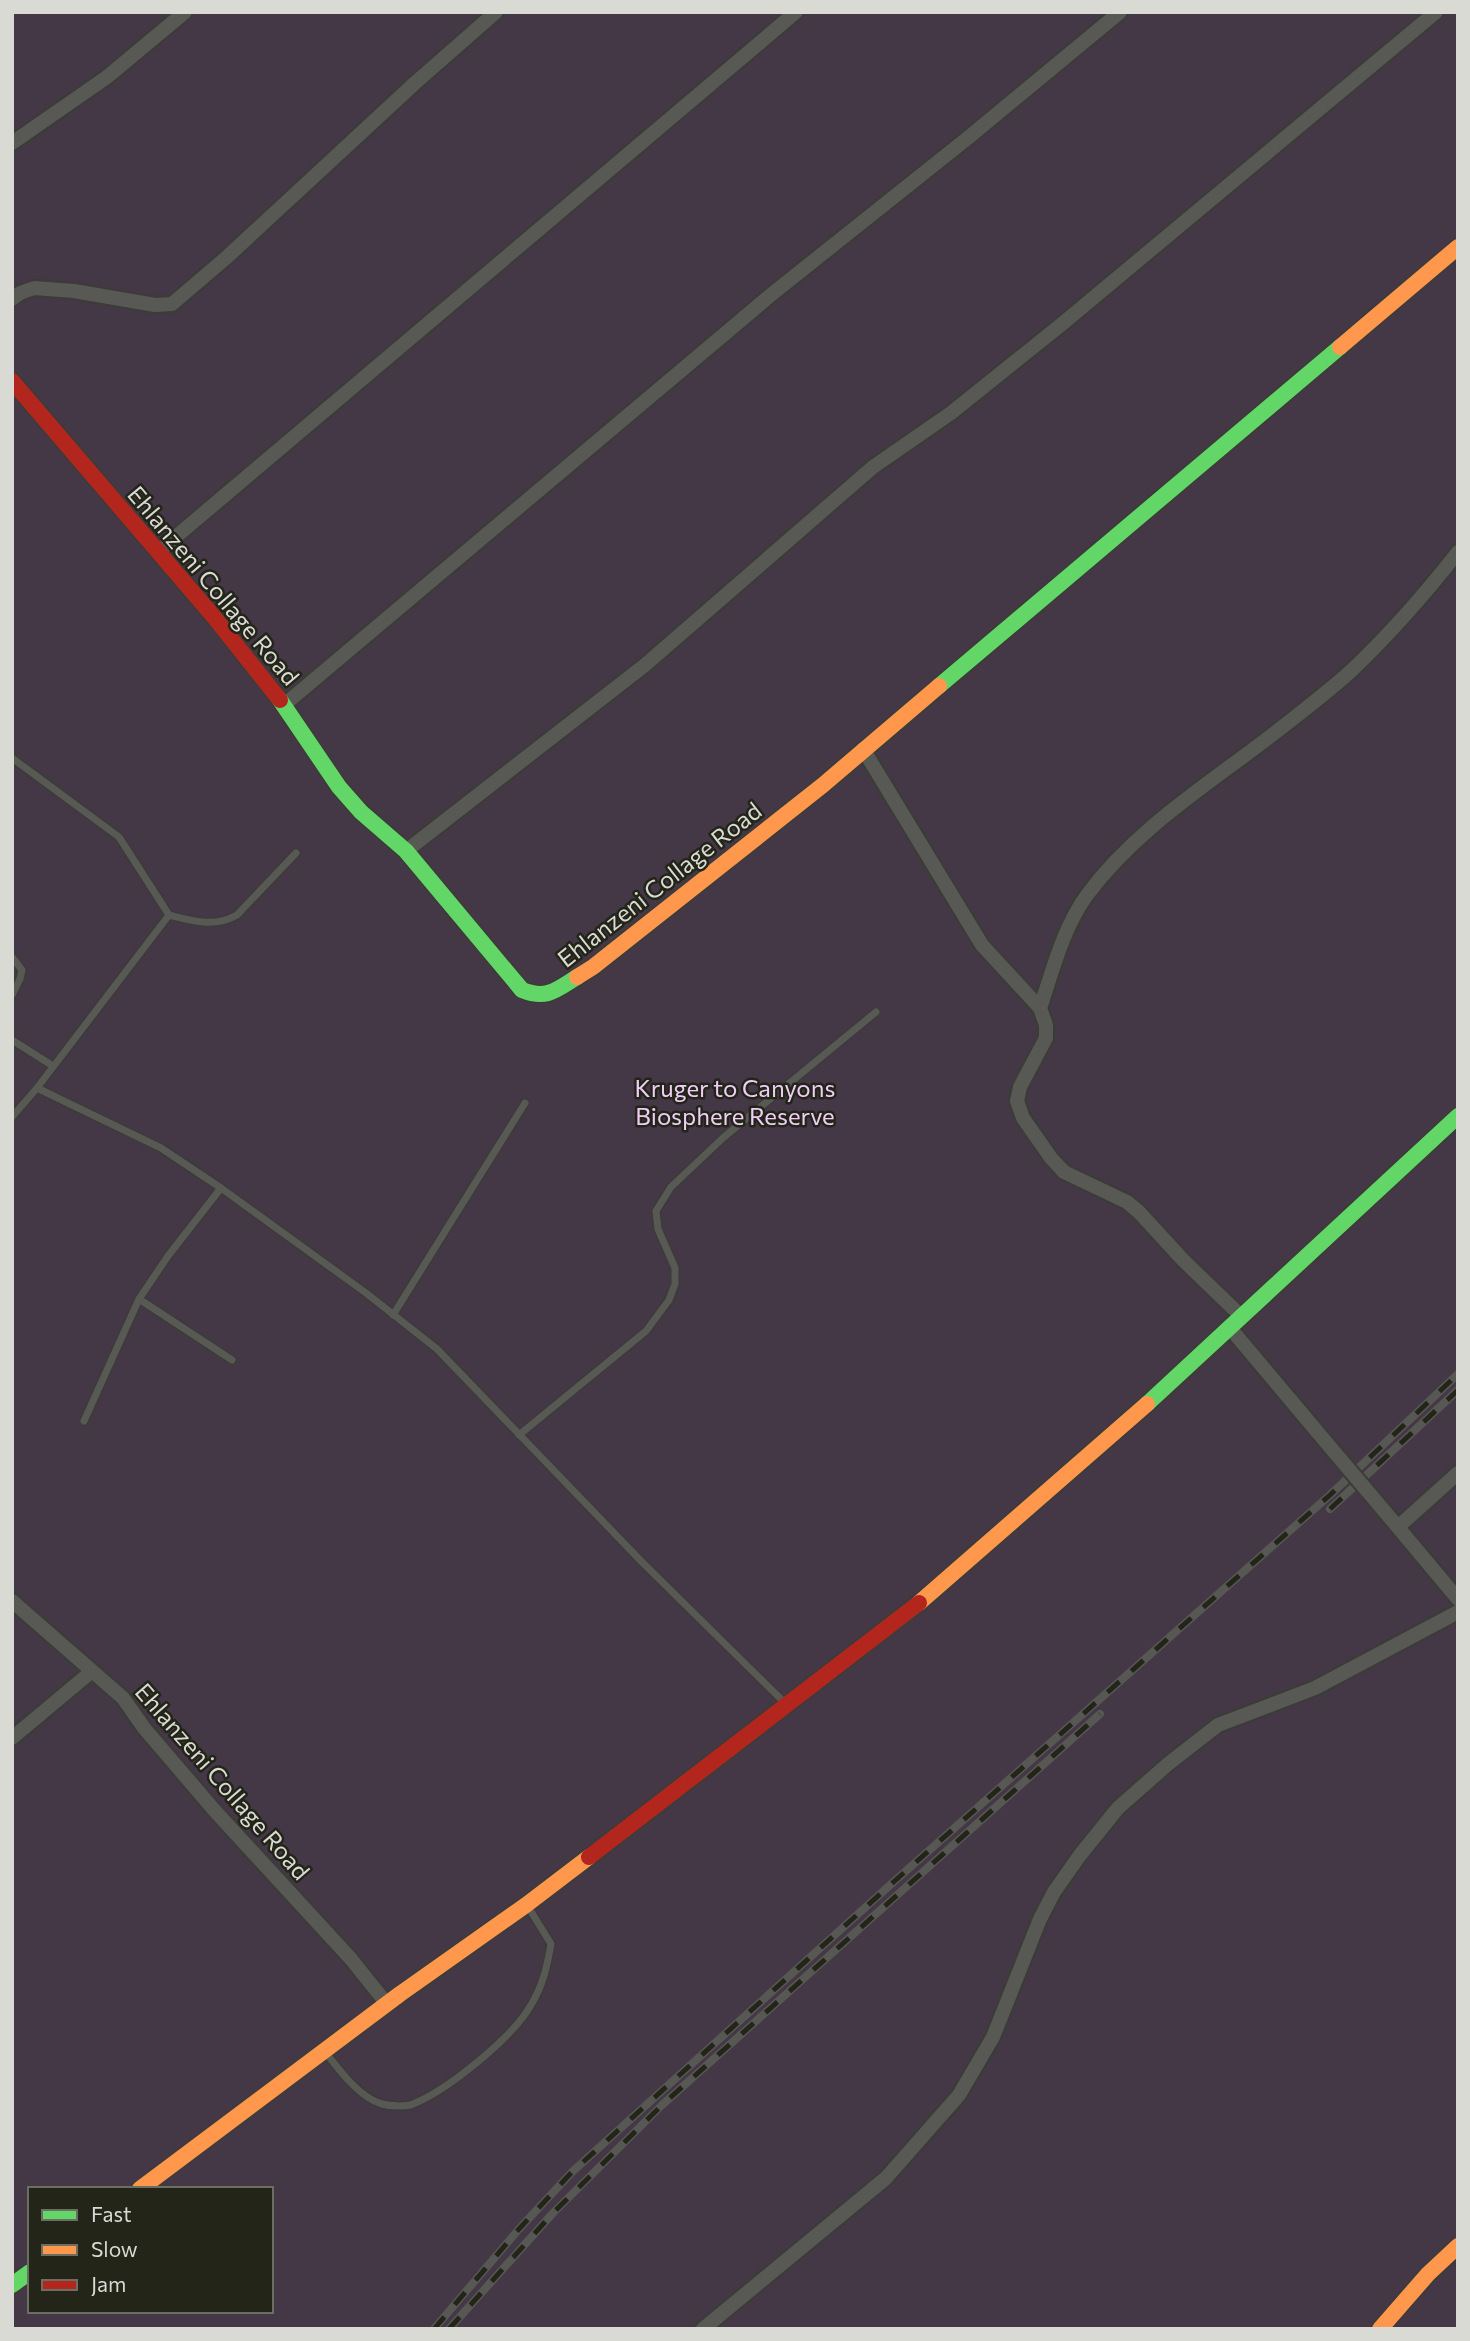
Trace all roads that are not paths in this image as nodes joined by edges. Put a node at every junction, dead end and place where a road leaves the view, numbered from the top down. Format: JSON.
{"nodes":[{"id":1,"x":185,"y":12,"type":"edge"},
{"id":2,"x":496,"y":12,"type":"edge"},
{"id":3,"x":796,"y":12,"type":"edge"},
{"id":4,"x":1120,"y":12,"type":"edge"},
{"id":5,"x":1436,"y":12,"type":"edge"},
{"id":6,"x":12,"y":143,"type":"edge"},
{"id":7,"x":1458,"y":247,"type":"edge"},
{"id":8,"x":12,"y":299,"type":"edge"},
{"id":9,"x":12,"y":381,"type":"edge"},
{"id":10,"x":159,"y":551,"type":"junction"},
{"id":11,"x":1458,"y":552,"type":"edge"},
{"id":12,"x":284,"y":705,"type":"junction"},
{"id":13,"x":863,"y":749,"type":"junction"},
{"id":14,"x":12,"y":758,"type":"edge"},
{"id":15,"x":406,"y":851,"type":"junction"},
{"id":16,"x":296,"y":853,"type":"dead end"},
{"id":17,"x":169,"y":915,"type":"junction"},
{"id":18,"x":12,"y":957,"type":"edge"},
{"id":19,"x":12,"y":995,"type":"edge"},
{"id":20,"x":1040,"y":1008,"type":"junction"},
{"id":21,"x":876,"y":1012,"type":"dead end"},
{"id":22,"x":12,"y":1040,"type":"edge"},
{"id":23,"x":53,"y":1066,"type":"junction"},
{"id":24,"x":37,"y":1088,"type":"junction"},
{"id":25,"x":525,"y":1103,"type":"dead end"},
{"id":26,"x":1458,"y":1116,"type":"edge"},
{"id":27,"x":12,"y":1117,"type":"edge"},
{"id":28,"x":221,"y":1188,"type":"junction"},
{"id":29,"x":139,"y":1299,"type":"junction"},
{"id":30,"x":393,"y":1315,"type":"junction"},
{"id":31,"x":1236,"y":1323,"type":"junction"},
{"id":32,"x":232,"y":1360,"type":"dead end"},
{"id":33,"x":84,"y":1421,"type":"dead end"},
{"id":34,"x":519,"y":1435,"type":"junction"},
{"id":35,"x":1458,"y":1474,"type":"edge"},
{"id":36,"x":1398,"y":1527,"type":"junction"},
{"id":37,"x":1458,"y":1599,"type":"edge"},
{"id":38,"x":12,"y":1601,"type":"edge"},
{"id":39,"x":1458,"y":1612,"type":"edge"},
{"id":40,"x":92,"y":1672,"type":"junction"},
{"id":41,"x":789,"y":1706,"type":"junction"},
{"id":42,"x":12,"y":1738,"type":"edge"},
{"id":43,"x":526,"y":1905,"type":"junction"},
{"id":44,"x":387,"y":2004,"type":"junction"},
{"id":45,"x":324,"y":2051,"type":"junction"},
{"id":46,"x":149,"y":2186,"type":"edge"},
{"id":47,"x":1458,"y":2246,"type":"edge"},
{"id":48,"x":28,"y":2273,"type":"edge"},
{"id":49,"x":12,"y":2285,"type":"edge"},
{"id":50,"x":703,"y":2329,"type":"edge"},
{"id":51,"x":1380,"y":2329,"type":"edge"}],
"edges":[{"from":1,"to":6,"type":"street"},
{"from":2,"to":8,"type":"street"},
{"from":3,"to":10,"type":"street"},
{"from":4,"to":12,"type":"street"},
{"from":5,"to":15,"type":"street"},
{"from":7,"to":13,"type":"street","name":"Ehlanzeni Collage Road"},
{"from":9,"to":10,"type":"street","name":"Ehlanzeni Collage Road"},
{"from":10,"to":12,"type":"street","name":"Ehlanzeni Collage Road"},
{"from":11,"to":20,"type":"street"},
{"from":12,"to":15,"type":"street","name":"Ehlanzeni Collage Road"},
{"from":13,"to":15,"type":"street","name":"Ehlanzeni Collage Road"},
{"from":13,"to":20,"type":"street"},
{"from":14,"to":17,"type":"lane"},
{"from":16,"to":17,"type":"lane"},
{"from":17,"to":23,"type":"lane"},
{"from":18,"to":19,"type":"lane"},
{"from":20,"to":31,"type":"street"},
{"from":21,"to":34,"type":"lane"},
{"from":22,"to":23,"type":"lane"},
{"from":23,"to":24,"type":"lane"},
{"from":24,"to":27,"type":"lane"},
{"from":24,"to":28,"type":"lane"},
{"from":25,"to":30,"type":"lane"},
{"from":26,"to":31,"type":"street"},
{"from":28,"to":29,"type":"lane"},
{"from":28,"to":30,"type":"lane"},
{"from":29,"to":32,"type":"lane"},
{"from":29,"to":33,"type":"lane"},
{"from":30,"to":34,"type":"lane"},
{"from":31,"to":36,"type":"street","bridge":true},
{"from":31,"to":41,"type":"street"},
{"from":34,"to":41,"type":"lane"},
{"from":35,"to":36,"type":"street"},
{"from":36,"to":37,"type":"street"},
{"from":38,"to":40,"type":"street","name":"Ehlanzeni Collage Road"},
{"from":39,"to":50,"type":"street"},
{"from":40,"to":42,"type":"street"},
{"from":40,"to":44,"type":"street","name":"Ehlanzeni Collage Road"},
{"from":41,"to":43,"type":"street"},
{"from":43,"to":44,"type":"street"},
{"from":43,"to":45,"type":"lane"},
{"from":44,"to":45,"type":"street"},
{"from":45,"to":46,"type":"street"},
{"from":47,"to":51,"type":"street"},
{"from":48,"to":49,"type":"street"}]}
